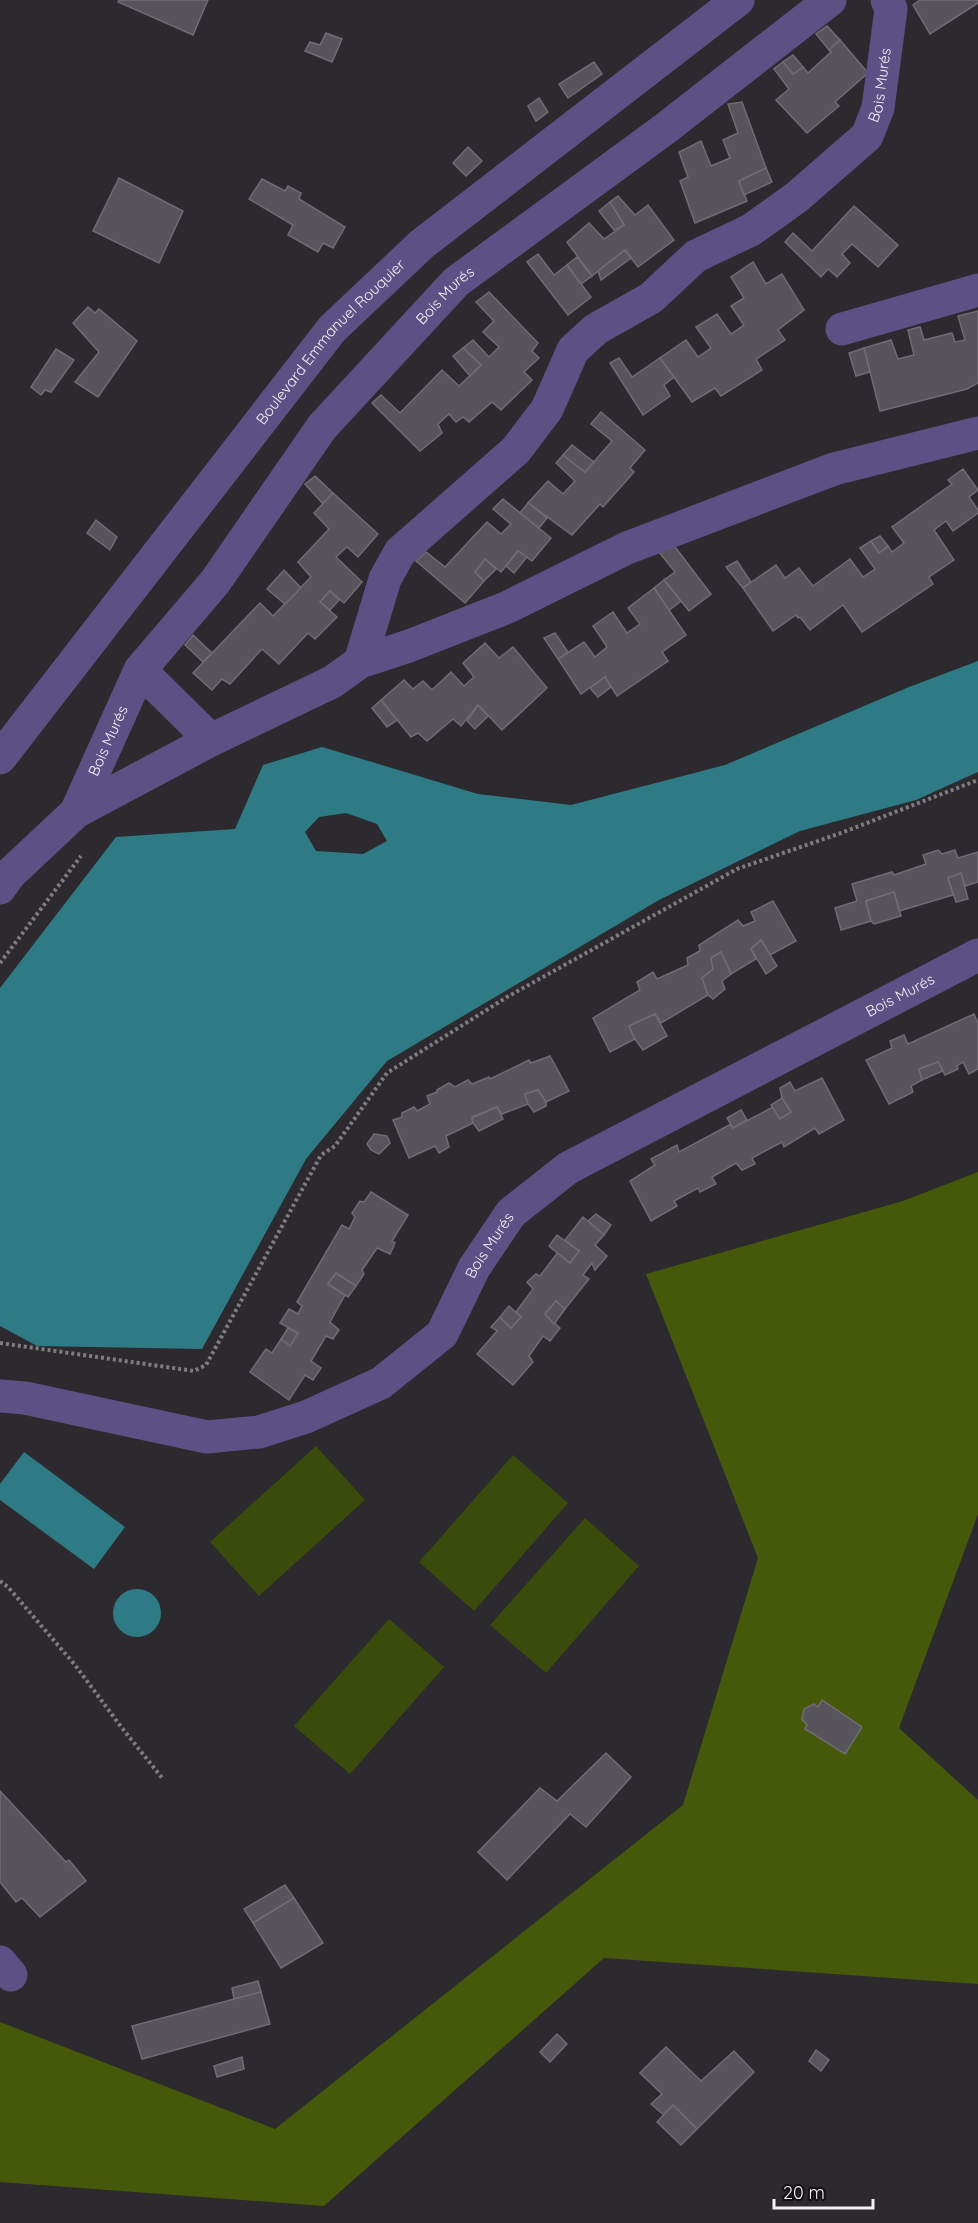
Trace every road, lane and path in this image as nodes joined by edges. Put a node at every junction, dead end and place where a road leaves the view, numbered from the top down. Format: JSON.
{"nodes":[{"id":1,"x":738,"y":0,"type":"edge"},
{"id":2,"x":830,"y":0,"type":"edge"},
{"id":3,"x":887,"y":0,"type":"edge"},
{"id":4,"x":978,"y":290,"type":"edge"},
{"id":5,"x":842,"y":329,"type":"dead end"},
{"id":6,"x":978,"y":434,"type":"edge"},
{"id":7,"x":360,"y":662,"type":"junction"},
{"id":8,"x":140,"y":670,"type":"junction"},
{"id":9,"x":211,"y":740,"type":"junction"},
{"id":10,"x":0,"y":758,"type":"edge"},
{"id":11,"x":978,"y":780,"type":"edge"},
{"id":12,"x":76,"y":812,"type":"junction"},
{"id":13,"x":86,"y":850,"type":"dead end"},
{"id":14,"x":0,"y":888,"type":"edge"},
{"id":15,"x":978,"y":955,"type":"edge"},
{"id":16,"x":0,"y":963,"type":"edge"},
{"id":17,"x":0,"y":1343,"type":"edge"},
{"id":18,"x":0,"y":1396,"type":"edge"},
{"id":19,"x":0,"y":1581,"type":"edge"},
{"id":20,"x":163,"y":1779,"type":"dead end"}],
"edges":[{"from":1,"to":10,"type":"street","name":"Boulevard Emmanuel Rouquier"},
{"from":2,"to":8,"type":"street","name":"Bois Murés"},
{"from":3,"to":7,"type":"street","name":"Bois Murés"},
{"from":4,"to":5,"type":"street"},
{"from":6,"to":7,"type":"street","name":"Bois Murés"},
{"from":7,"to":9,"type":"street","name":"Bois Murés"},
{"from":8,"to":9,"type":"street"},
{"from":8,"to":12,"type":"street","name":"Bois Murés"},
{"from":9,"to":12,"type":"street","name":"Bois Murés"},
{"from":11,"to":17,"type":"path"},
{"from":12,"to":14,"type":"street","name":"Bois Murés"},
{"from":13,"to":16,"type":"path"},
{"from":15,"to":18,"type":"street","name":"Bois Murés"},
{"from":19,"to":20,"type":"path"}]}
